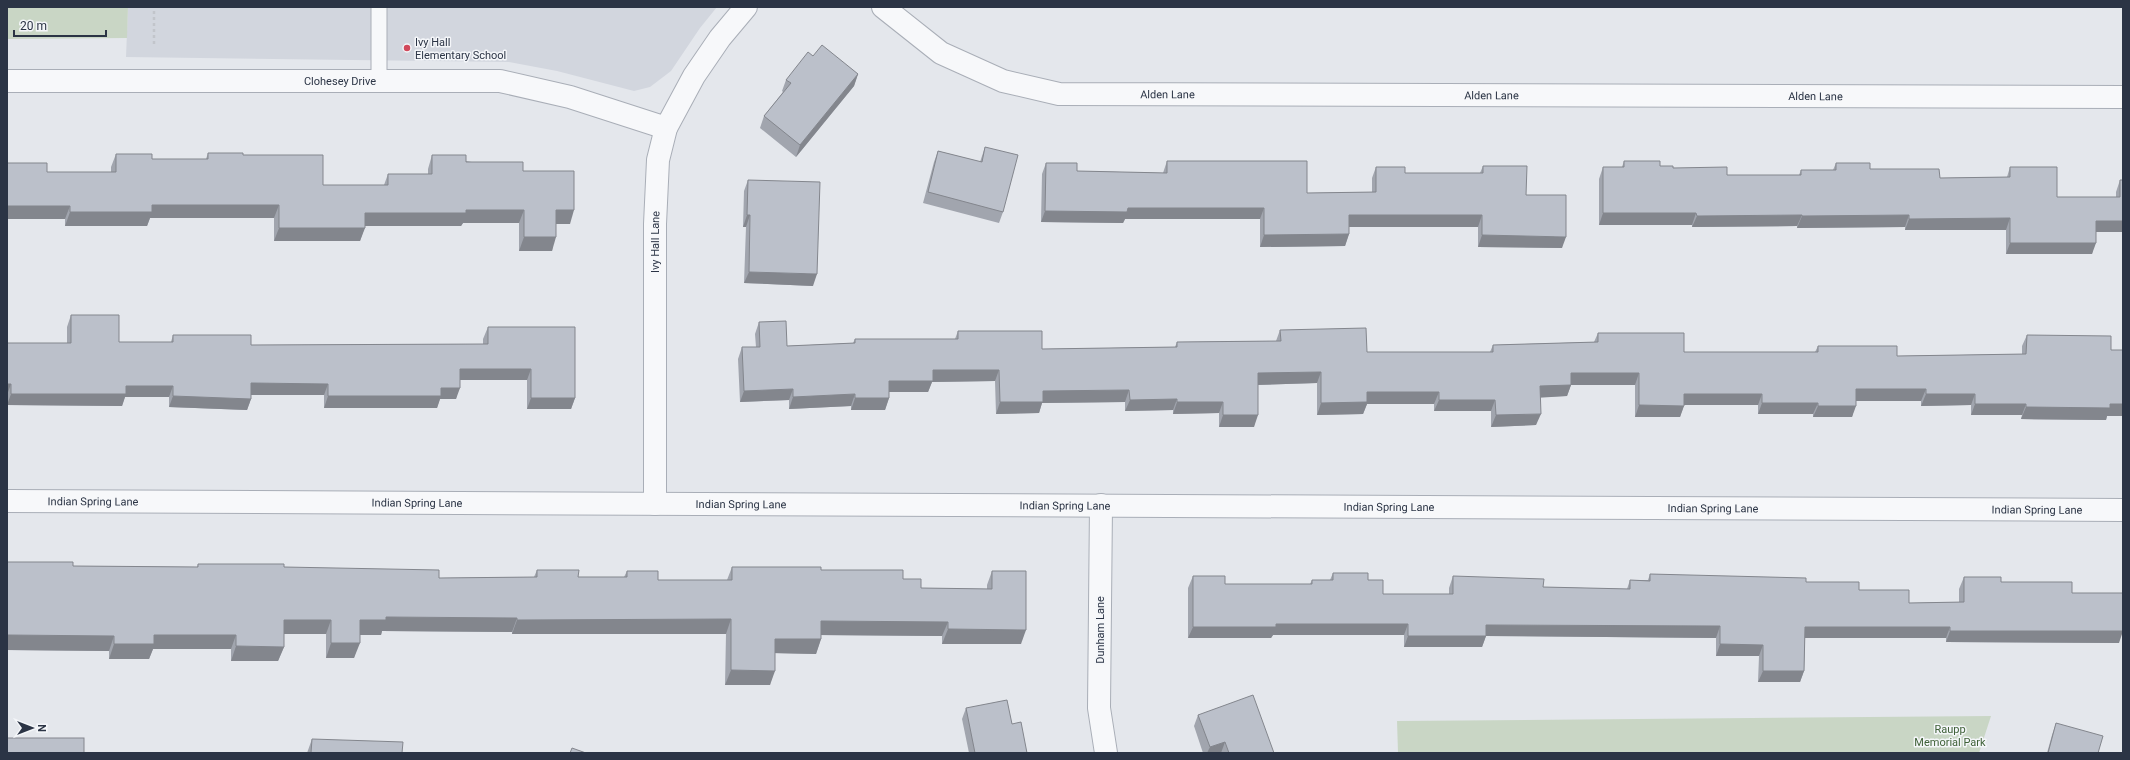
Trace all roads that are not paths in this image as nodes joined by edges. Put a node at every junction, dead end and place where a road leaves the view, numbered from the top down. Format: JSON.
{"nodes":[{"id":1,"x":379,"y":7,"type":"edge"},
{"id":2,"x":746,"y":7,"type":"edge"},
{"id":3,"x":883,"y":7,"type":"edge"},
{"id":4,"x":7,"y":81,"type":"edge"},
{"id":5,"x":379,"y":81,"type":"junction"},
{"id":6,"x":2123,"y":97,"type":"edge"},
{"id":7,"x":666,"y":128,"type":"junction"},
{"id":8,"x":7,"y":500,"type":"edge"},
{"id":9,"x":655,"y":504,"type":"junction"},
{"id":10,"x":1101,"y":506,"type":"junction"},
{"id":11,"x":2123,"y":510,"type":"edge"},
{"id":12,"x":1106,"y":753,"type":"edge"}],
"edges":[{"from":1,"to":5,"type":"lane"},
{"from":2,"to":7,"type":"street","name":"Ivy Hall Lane"},
{"from":3,"to":6,"type":"street","name":"Alden Lane"},
{"from":4,"to":5,"type":"street","name":"Clohesey Drive"},
{"from":5,"to":7,"type":"street","name":"Clohesey Drive"},
{"from":7,"to":9,"type":"street","name":"Ivy Hall Lane"},
{"from":8,"to":9,"type":"street","name":"Indian Spring Lane"},
{"from":9,"to":10,"type":"street","name":"Indian Spring Lane"},
{"from":10,"to":11,"type":"street","name":"Indian Spring Lane"},
{"from":10,"to":12,"type":"street","name":"Dunham Lane"}]}
